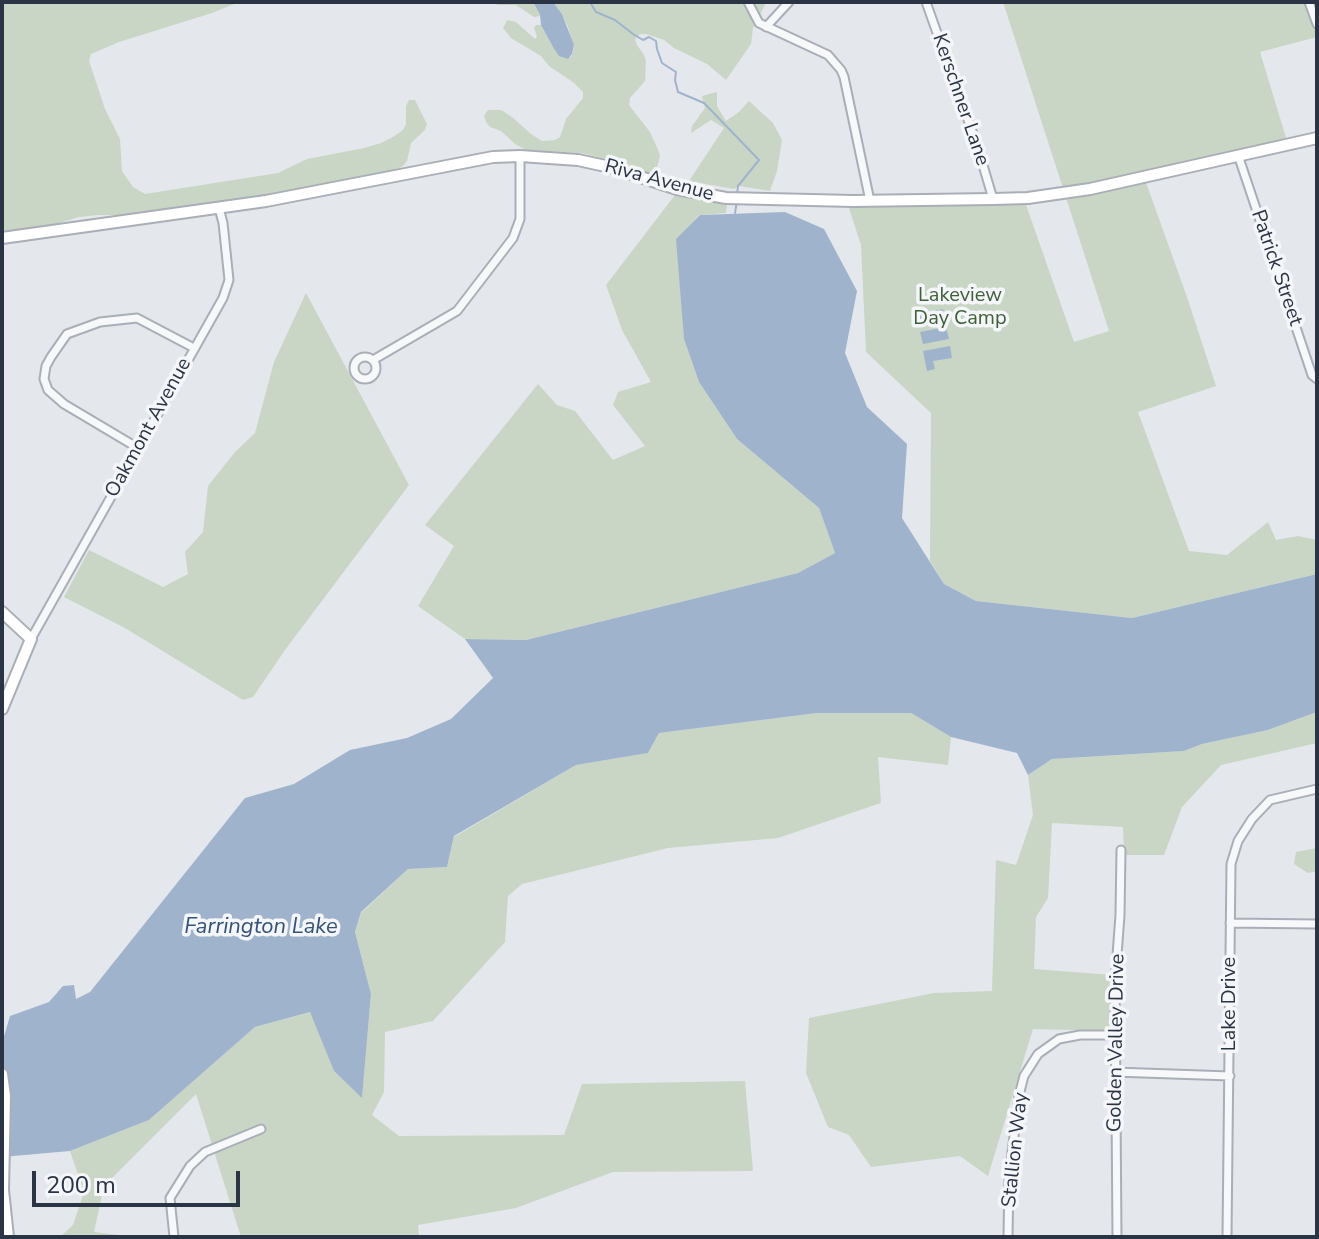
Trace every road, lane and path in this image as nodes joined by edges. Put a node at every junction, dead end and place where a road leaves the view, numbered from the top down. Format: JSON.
{"nodes":[{"id":1,"x":748,"y":2,"type":"edge"},
{"id":2,"x":789,"y":2,"type":"edge"},
{"id":3,"x":926,"y":2,"type":"edge"},
{"id":4,"x":1309,"y":2,"type":"edge"},
{"id":5,"x":1317,"y":24,"type":"edge"},
{"id":6,"x":766,"y":27,"type":"junction"},
{"id":7,"x":1317,"y":138,"type":"edge"},
{"id":8,"x":1238,"y":155,"type":"junction"},
{"id":9,"x":520,"y":156,"type":"junction"},
{"id":10,"x":993,"y":199,"type":"junction"},
{"id":11,"x":870,"y":201,"type":"junction"},
{"id":12,"x":219,"y":208,"type":"junction"},
{"id":13,"x":2,"y":238,"type":"edge"},
{"id":14,"x":194,"y":348,"type":"junction"},
{"id":15,"x":373,"y":360,"type":"dead end"},
{"id":16,"x":1317,"y":379,"type":"edge"},
{"id":17,"x":138,"y":448,"type":"junction"},
{"id":18,"x":2,"y":612,"type":"edge"},
{"id":19,"x":31,"y":639,"type":"junction"},
{"id":20,"x":2,"y":709,"type":"edge"},
{"id":21,"x":1317,"y":789,"type":"edge"},
{"id":22,"x":1121,"y":850,"type":"dead end"},
{"id":23,"x":1230,"y":923,"type":"junction"},
{"id":24,"x":1317,"y":924,"type":"edge"},
{"id":25,"x":1115,"y":1035,"type":"junction"},
{"id":26,"x":1114,"y":1072,"type":"junction"},
{"id":27,"x":2,"y":1074,"type":"edge"},
{"id":28,"x":1230,"y":1076,"type":"junction"},
{"id":29,"x":261,"y":1129,"type":"dead end"},
{"id":30,"x":3,"y":1190,"type":"edge"},
{"id":31,"x":8,"y":1237,"type":"edge"},
{"id":32,"x":174,"y":1237,"type":"edge"},
{"id":33,"x":1008,"y":1237,"type":"edge"},
{"id":34,"x":1117,"y":1237,"type":"edge"},
{"id":35,"x":1227,"y":1237,"type":"edge"}],
"edges":[{"from":1,"to":6,"type":"street"},
{"from":2,"to":6,"type":"street"},
{"from":3,"to":10,"type":"street","name":"Kerschner Lane"},
{"from":4,"to":5,"type":"street"},
{"from":6,"to":11,"type":"street"},
{"from":7,"to":8,"type":"street","name":"Riva Avenue"},
{"from":8,"to":10,"type":"street","name":"Riva Avenue"},
{"from":8,"to":16,"type":"street","name":"Patrick Street"},
{"from":9,"to":11,"type":"street","name":"Riva Avenue"},
{"from":9,"to":12,"type":"street","name":"Riva Avenue"},
{"from":9,"to":15,"type":"street"},
{"from":10,"to":11,"type":"street","name":"Riva Avenue"},
{"from":12,"to":13,"type":"street","name":"Riva Avenue"},
{"from":12,"to":14,"type":"street","name":"Oakmont Avenue"},
{"from":14,"to":17,"type":"street","name":"Oakmont Avenue"},
{"from":14,"to":17,"type":"street"},
{"from":17,"to":19,"type":"street","name":"Oakmont Avenue"},
{"from":18,"to":19,"type":"street"},
{"from":19,"to":20,"type":"street"},
{"from":21,"to":23,"type":"street","name":"Lake Drive"},
{"from":22,"to":25,"type":"street","name":"Golden Valley Drive"},
{"from":23,"to":24,"type":"street"},
{"from":23,"to":28,"type":"street","name":"Lake Drive"},
{"from":25,"to":26,"type":"street","name":"Golden Valley Drive"},
{"from":25,"to":33,"type":"street","name":"Stallion Way"},
{"from":26,"to":28,"type":"street"},
{"from":26,"to":34,"type":"street","name":"Golden Valley Drive"},
{"from":27,"to":30,"type":"street"},
{"from":28,"to":35,"type":"street","name":"Lake Drive"},
{"from":29,"to":32,"type":"street"},
{"from":30,"to":31,"type":"street"}]}
